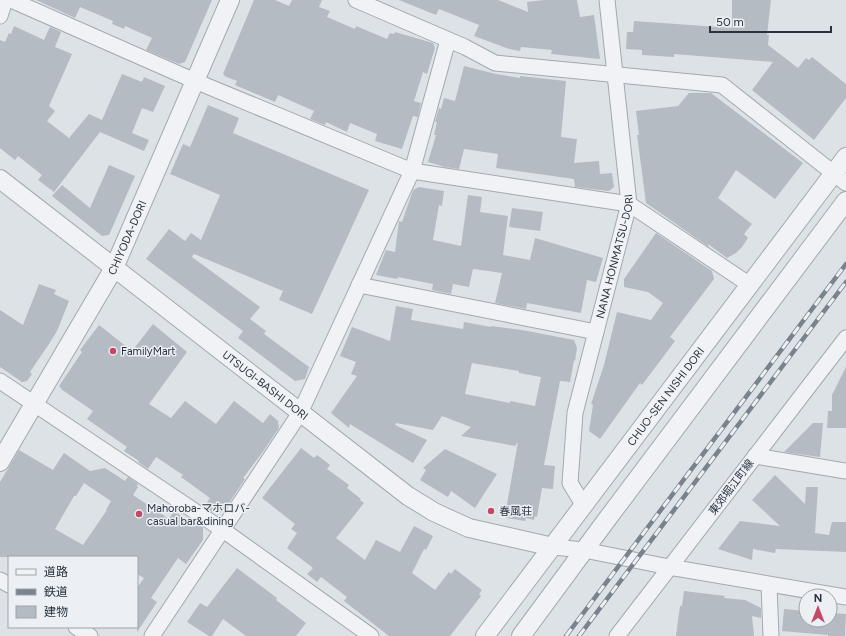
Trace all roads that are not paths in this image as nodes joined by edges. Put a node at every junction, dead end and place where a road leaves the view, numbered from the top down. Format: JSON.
{"nodes":[{"id":1,"x":5,"y":0,"type":"edge"},
{"id":2,"x":11,"y":0,"type":"edge"},
{"id":3,"x":230,"y":0,"type":"edge"},
{"id":4,"x":356,"y":0,"type":"edge"},
{"id":5,"x":607,"y":0,"type":"edge"},
{"id":6,"x":0,"y":16,"type":"edge"},
{"id":7,"x":448,"y":40,"type":"junction"},
{"id":8,"x":616,"y":75,"type":"junction"},
{"id":9,"x":195,"y":80,"type":"junction"},
{"id":10,"x":846,"y":157,"type":"edge"},
{"id":11,"x":412,"y":171,"type":"junction"},
{"id":12,"x":840,"y":178,"type":"edge"},
{"id":13,"x":0,"y":180,"type":"edge"},
{"id":14,"x":846,"y":201,"type":"edge"},
{"id":15,"x":629,"y":204,"type":"junction"},
{"id":16,"x":114,"y":268,"type":"junction"},
{"id":17,"x":359,"y":285,"type":"junction"},
{"id":18,"x":750,"y":285,"type":"junction"},
{"id":19,"x":596,"y":332,"type":"junction"},
{"id":20,"x":846,"y":338,"type":"edge"},
{"id":21,"x":831,"y":357,"type":"junction"},
{"id":22,"x":846,"y":359,"type":"edge"},
{"id":23,"x":0,"y":381,"type":"edge"},
{"id":24,"x":34,"y":404,"type":"junction"},
{"id":25,"x":300,"y":413,"type":"junction"},
{"id":26,"x":755,"y":456,"type":"junction"},
{"id":27,"x":0,"y":462,"type":"edge"},
{"id":28,"x":846,"y":471,"type":"edge"},
{"id":29,"x":584,"y":506,"type":"junction"},
{"id":30,"x":223,"y":530,"type":"junction"},
{"id":31,"x":553,"y":546,"type":"junction"},
{"id":32,"x":584,"y":550,"type":"junction"},
{"id":33,"x":669,"y":567,"type":"junction"},
{"id":34,"x":769,"y":585,"type":"junction"},
{"id":35,"x":846,"y":597,"type":"edge"},
{"id":36,"x":78,"y":628,"type":"edge"},
{"id":37,"x":90,"y":636,"type":"edge"},
{"id":38,"x":152,"y":636,"type":"edge"},
{"id":39,"x":371,"y":636,"type":"edge"},
{"id":40,"x":485,"y":636,"type":"edge"},
{"id":41,"x":522,"y":636,"type":"edge"},
{"id":42,"x":617,"y":636,"type":"edge"},
{"id":43,"x":771,"y":636,"type":"edge"}],
"edges":[{"from":1,"to":6,"type":"street"},
{"from":2,"to":9,"type":"street"},
{"from":3,"to":9,"type":"street","name":"CHIYODA-DORI"},
{"from":4,"to":7,"type":"street"},
{"from":5,"to":8,"type":"street","name":"NANA HONMATSU-DORI"},
{"from":7,"to":8,"type":"street"},
{"from":7,"to":11,"type":"street"},
{"from":8,"to":12,"type":"street"},
{"from":8,"to":15,"type":"street","name":"NANA HONMATSU-DORI"},
{"from":9,"to":11,"type":"street"},
{"from":9,"to":16,"type":"street","name":"CHIYODA-DORI"},
{"from":10,"to":12,"type":"street","name":"CHUO-SEN NISHI DORI"},
{"from":11,"to":15,"type":"street"},
{"from":11,"to":17,"type":"street"},
{"from":12,"to":18,"type":"street","name":"CHUO-SEN NISHI DORI"},
{"from":13,"to":16,"type":"street","name":"UTSUGI-BASHI DORI"},
{"from":14,"to":32,"type":"street"},
{"from":15,"to":18,"type":"street"},
{"from":15,"to":19,"type":"street","name":"NANA HONMATSU-DORI"},
{"from":16,"to":24,"type":"street","name":"CHIYODA-DORI"},
{"from":16,"to":25,"type":"street","name":"UTSUGI-BASHI DORI"},
{"from":17,"to":19,"type":"street"},
{"from":17,"to":25,"type":"street"},
{"from":18,"to":29,"type":"street","name":"CHUO-SEN NISHI DORI"},
{"from":19,"to":29,"type":"street","name":"NANA HONMATSU-DORI"},
{"from":20,"to":21,"type":"street","name":"東郊堀江町線"},
{"from":21,"to":22,"type":"street"},
{"from":21,"to":26,"type":"street","name":"東郊堀江町線"},
{"from":23,"to":24,"type":"street"},
{"from":24,"to":27,"type":"street","name":"CHIYODA-DORI"},
{"from":24,"to":30,"type":"street"},
{"from":25,"to":30,"type":"street"},
{"from":25,"to":31,"type":"street","name":"UTSUGI-BASHI DORI"},
{"from":26,"to":28,"type":"street"},
{"from":26,"to":33,"type":"street","name":"東郊堀江町線"},
{"from":29,"to":31,"type":"street","name":"CHUO-SEN NISHI DORI"},
{"from":30,"to":38,"type":"street"},
{"from":30,"to":39,"type":"street"},
{"from":31,"to":32,"type":"street"},
{"from":31,"to":40,"type":"street","name":"CHUO-SEN NISHI DORI"},
{"from":32,"to":33,"type":"street"},
{"from":32,"to":41,"type":"street"},
{"from":33,"to":34,"type":"street"},
{"from":33,"to":42,"type":"street","name":"東郊堀江町線"},
{"from":34,"to":35,"type":"street"},
{"from":34,"to":43,"type":"street"},
{"from":36,"to":37,"type":"street"}]}
